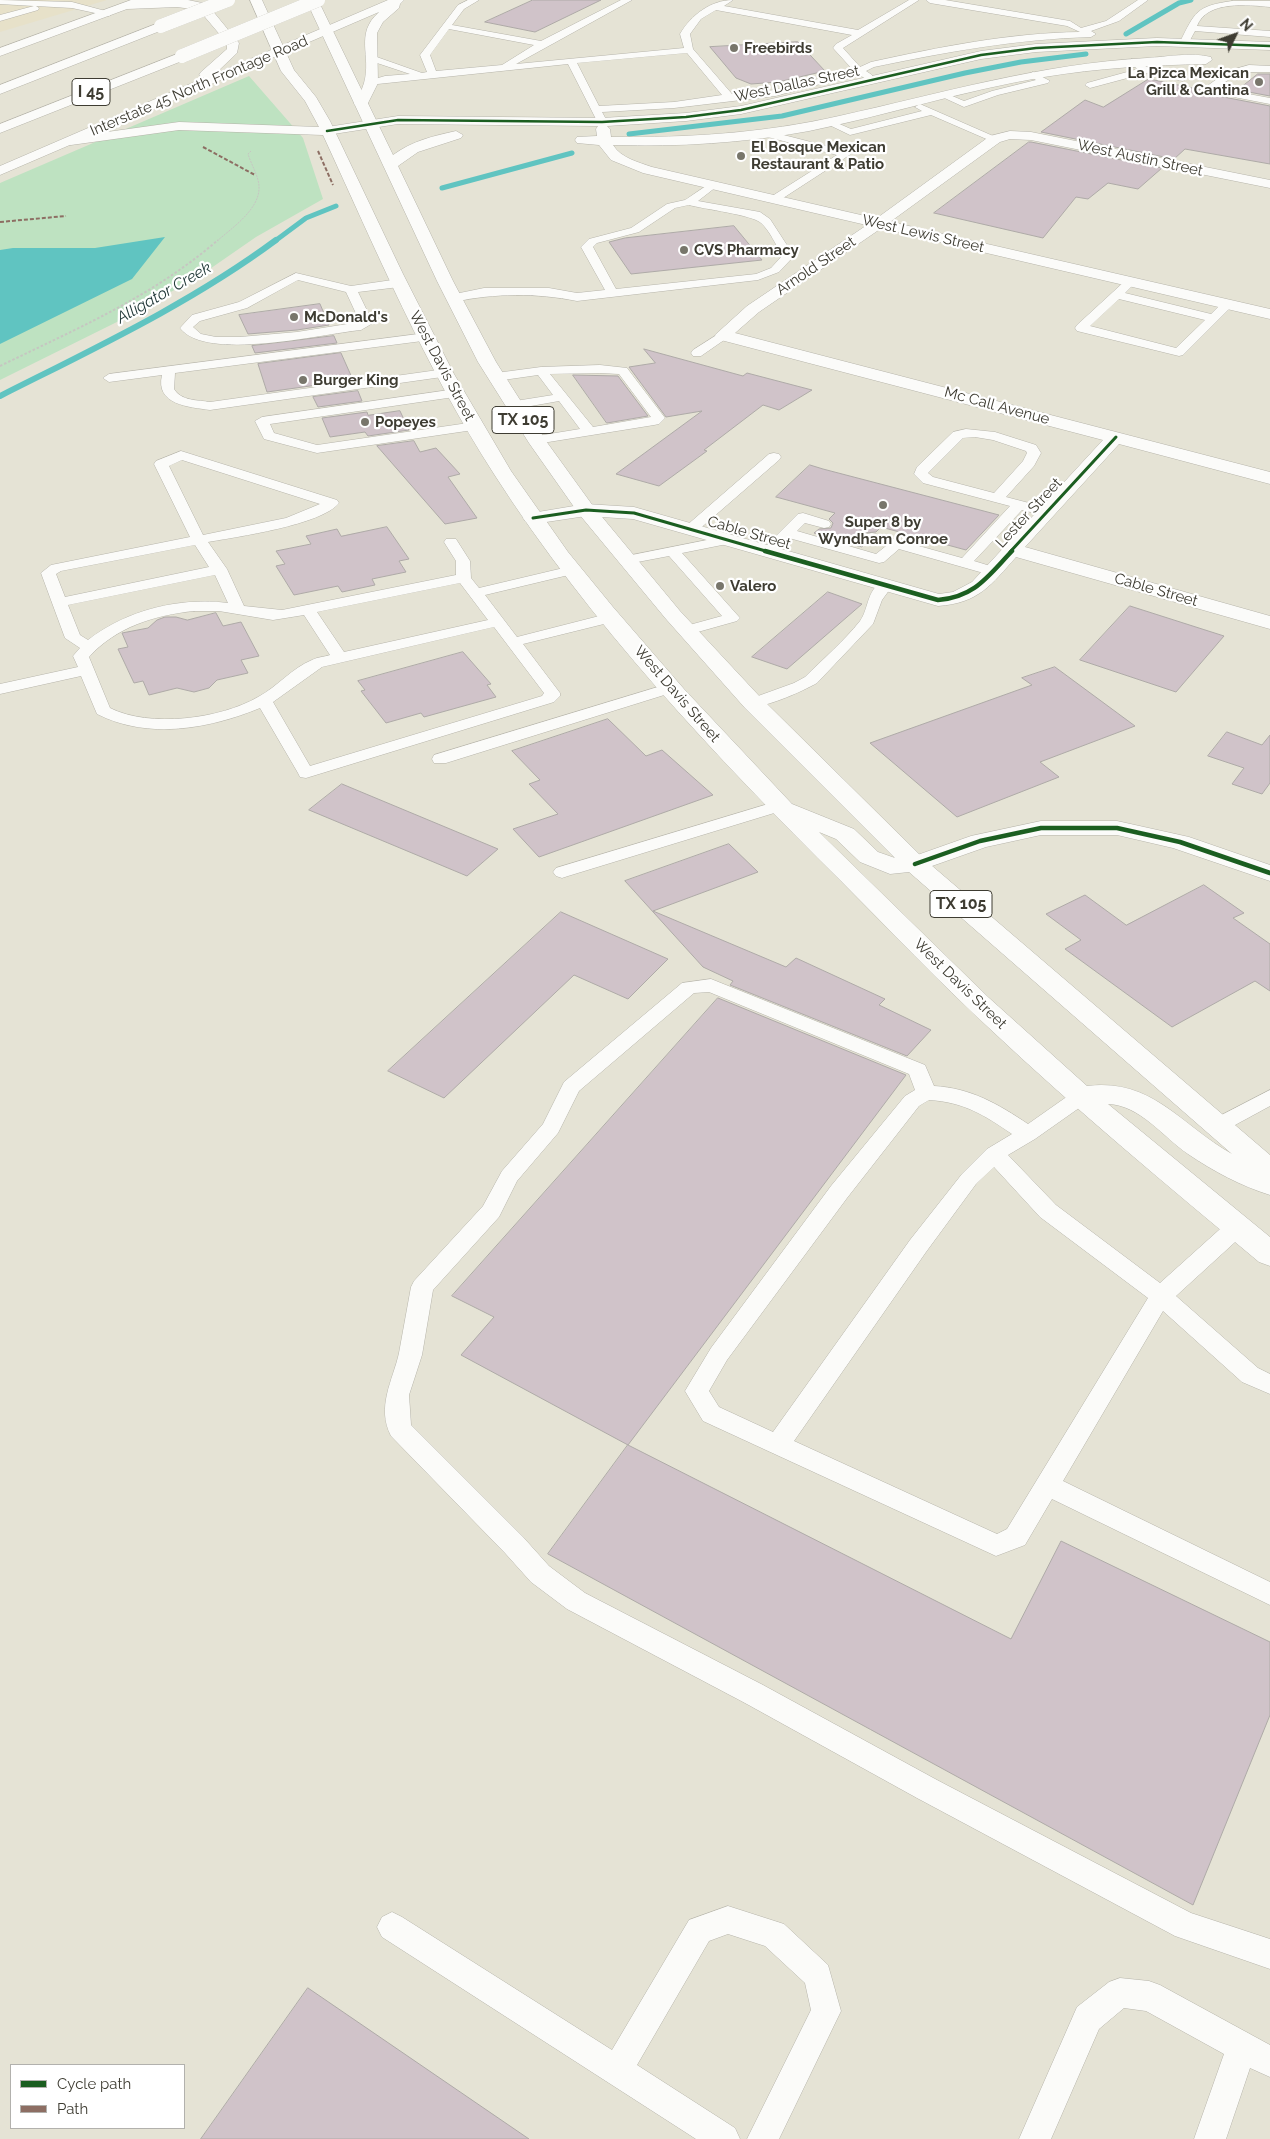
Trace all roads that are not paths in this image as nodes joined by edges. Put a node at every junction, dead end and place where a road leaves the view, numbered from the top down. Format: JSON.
{"nodes":[{"id":1,"x":142,"y":0,"type":"edge"},
{"id":2,"x":228,"y":0,"type":"edge"},
{"id":3,"x":256,"y":0,"type":"edge"},
{"id":4,"x":312,"y":0,"type":"edge"},
{"id":5,"x":318,"y":0,"type":"edge"},
{"id":6,"x":400,"y":0,"type":"edge"},
{"id":7,"x":475,"y":0,"type":"edge"},
{"id":8,"x":628,"y":0,"type":"edge"},
{"id":9,"x":730,"y":0,"type":"edge"},
{"id":10,"x":915,"y":0,"type":"edge"},
{"id":11,"x":930,"y":0,"type":"edge"},
{"id":12,"x":1144,"y":0,"type":"edge"},
{"id":13,"x":0,"y":1,"type":"edge"},
{"id":14,"x":51,"y":2,"type":"edge"},
{"id":15,"x":1270,"y":4,"type":"edge"},
{"id":16,"x":126,"y":6,"type":"junction"},
{"id":17,"x":716,"y":7,"type":"junction"},
{"id":18,"x":108,"y":12,"type":"junction"},
{"id":19,"x":0,"y":14,"type":"edge"},
{"id":20,"x":13,"y":15,"type":"junction"},
{"id":21,"x":0,"y":18,"type":"edge"},
{"id":22,"x":446,"y":26,"type":"junction"},
{"id":23,"x":1192,"y":28,"type":"junction"},
{"id":24,"x":327,"y":31,"type":"junction"},
{"id":25,"x":1087,"y":32,"type":"junction"},
{"id":26,"x":858,"y":33,"type":"junction"},
{"id":27,"x":1270,"y":34,"type":"edge"},
{"id":28,"x":1185,"y":42,"type":"junction"},
{"id":29,"x":542,"y":44,"type":"junction"},
{"id":30,"x":1108,"y":44,"type":"junction"},
{"id":31,"x":1270,"y":46,"type":"edge"},
{"id":32,"x":689,"y":50,"type":"junction"},
{"id":33,"x":0,"y":52,"type":"edge"},
{"id":34,"x":278,"y":52,"type":"junction"},
{"id":35,"x":372,"y":58,"type":"junction"},
{"id":36,"x":570,"y":60,"type":"junction"},
{"id":37,"x":1270,"y":61,"type":"edge"},
{"id":38,"x":1132,"y":62,"type":"junction"},
{"id":39,"x":1243,"y":64,"type":"junction"},
{"id":40,"x":499,"y":69,"type":"junction"},
{"id":41,"x":1270,"y":69,"type":"edge"},
{"id":42,"x":1146,"y":70,"type":"junction"},
{"id":43,"x":859,"y":71,"type":"junction"},
{"id":44,"x":430,"y":75,"type":"junction"},
{"id":45,"x":1183,"y":78,"type":"dead end"},
{"id":46,"x":876,"y":80,"type":"junction"},
{"id":47,"x":370,"y":83,"type":"junction"},
{"id":48,"x":1090,"y":85,"type":"dead end"},
{"id":49,"x":0,"y":90,"type":"edge"},
{"id":50,"x":191,"y":90,"type":"junction"},
{"id":51,"x":729,"y":97,"type":"junction"},
{"id":52,"x":1270,"y":101,"type":"edge"},
{"id":53,"x":912,"y":103,"type":"junction"},
{"id":54,"x":361,"y":104,"type":"junction"},
{"id":55,"x":595,"y":109,"type":"junction"},
{"id":56,"x":932,"y":112,"type":"junction"},
{"id":57,"x":602,"y":122,"type":"junction"},
{"id":58,"x":828,"y":122,"type":"junction"},
{"id":59,"x":373,"y":128,"type":"junction"},
{"id":60,"x":0,"y":129,"type":"edge"},
{"id":61,"x":327,"y":131,"type":"junction"},
{"id":62,"x":764,"y":134,"type":"junction"},
{"id":63,"x":456,"y":135,"type":"junction"},
{"id":64,"x":1010,"y":135,"type":"joint"},
{"id":65,"x":472,"y":136,"type":"dead end"},
{"id":66,"x":565,"y":139,"type":"dead end"},
{"id":67,"x":995,"y":140,"type":"junction"},
{"id":68,"x":71,"y":141,"type":"junction"},
{"id":69,"x":603,"y":141,"type":"junction"},
{"id":70,"x":391,"y":165,"type":"junction"},
{"id":71,"x":0,"y":171,"type":"edge"},
{"id":72,"x":1270,"y":184,"type":"edge"},
{"id":73,"x":712,"y":185,"type":"junction"},
{"id":74,"x":773,"y":200,"type":"junction"},
{"id":75,"x":689,"y":202,"type":"junction"},
{"id":76,"x":878,"y":224,"type":"junction"},
{"id":77,"x":1130,"y":282,"type":"junction"},
{"id":78,"x":414,"y":284,"type":"junction"},
{"id":79,"x":351,"y":290,"type":"junction"},
{"id":80,"x":612,"y":293,"type":"junction"},
{"id":81,"x":1118,"y":295,"type":"junction"},
{"id":82,"x":454,"y":298,"type":"junction"},
{"id":83,"x":1228,"y":304,"type":"junction"},
{"id":84,"x":240,"y":309,"type":"junction"},
{"id":85,"x":1270,"y":314,"type":"edge"},
{"id":86,"x":1214,"y":318,"type":"junction"},
{"id":87,"x":342,"y":327,"type":"junction"},
{"id":88,"x":723,"y":334,"type":"junction"},
{"id":89,"x":237,"y":336,"type":"junction"},
{"id":90,"x":426,"y":337,"type":"junction"},
{"id":91,"x":697,"y":353,"type":"dead end"},
{"id":92,"x":169,"y":370,"type":"junction"},
{"id":93,"x":540,"y":371,"type":"junction"},
{"id":94,"x":444,"y":373,"type":"junction"},
{"id":95,"x":496,"y":377,"type":"junction"},
{"id":96,"x":109,"y":378,"type":"dead end"},
{"id":97,"x":456,"y":393,"type":"junction"},
{"id":98,"x":562,"y":397,"type":"junction"},
{"id":99,"x":514,"y":405,"type":"junction"},
{"id":100,"x":411,"y":409,"type":"junction"},
{"id":101,"x":475,"y":426,"type":"junction"},
{"id":102,"x":589,"y":430,"type":"junction"},
{"id":103,"x":425,"y":433,"type":"junction"},
{"id":104,"x":1116,"y":437,"type":"junction"},
{"id":105,"x":536,"y":440,"type":"junction"},
{"id":106,"x":774,"y":456,"type":"dead end"},
{"id":107,"x":1270,"y":478,"type":"edge"},
{"id":108,"x":996,"y":498,"type":"junction"},
{"id":109,"x":1019,"y":505,"type":"junction"},
{"id":110,"x":586,"y":510,"type":"junction"},
{"id":111,"x":1047,"y":512,"type":"junction"},
{"id":112,"x":533,"y":518,"type":"junction"},
{"id":113,"x":824,"y":524,"type":"dead end"},
{"id":114,"x":691,"y":529,"type":"junction"},
{"id":115,"x":787,"y":533,"type":"junction"},
{"id":116,"x":872,"y":537,"type":"dead end"},
{"id":117,"x":199,"y":540,"type":"junction"},
{"id":118,"x":727,"y":540,"type":"junction"},
{"id":119,"x":451,"y":542,"type":"dead end"},
{"id":120,"x":897,"y":544,"type":"junction"},
{"id":121,"x":1012,"y":550,"type":"junction"},
{"id":122,"x":672,"y":551,"type":"junction"},
{"id":123,"x":768,"y":551,"type":"junction"},
{"id":124,"x":627,"y":560,"type":"junction"},
{"id":125,"x":965,"y":563,"type":"junction"},
{"id":126,"x":220,"y":569,"type":"junction"},
{"id":127,"x":572,"y":570,"type":"junction"},
{"id":128,"x":992,"y":571,"type":"junction"},
{"id":129,"x":464,"y":578,"type":"junction"},
{"id":130,"x":886,"y":585,"type":"junction"},
{"id":131,"x":474,"y":593,"type":"junction"},
{"id":132,"x":956,"y":599,"type":"joint"},
{"id":133,"x":60,"y":602,"type":"junction"},
{"id":134,"x":237,"y":609,"type":"junction"},
{"id":135,"x":308,"y":610,"type":"junction"},
{"id":136,"x":611,"y":618,"type":"junction"},
{"id":137,"x":498,"y":622,"type":"junction"},
{"id":138,"x":1270,"y":623,"type":"edge"},
{"id":139,"x":688,"y":630,"type":"junction"},
{"id":140,"x":514,"y":642,"type":"junction"},
{"id":141,"x":88,"y":646,"type":"junction"},
{"id":142,"x":340,"y":658,"type":"junction"},
{"id":143,"x":87,"y":670,"type":"junction"},
{"id":144,"x":670,"y":688,"type":"junction"},
{"id":145,"x":0,"y":689,"type":"edge"},
{"id":146,"x":264,"y":701,"type":"junction"},
{"id":147,"x":753,"y":703,"type":"junction"},
{"id":148,"x":440,"y":759,"type":"dead end"},
{"id":149,"x":778,"y":806,"type":"junction"},
{"id":150,"x":915,"y":864,"type":"junction"},
{"id":151,"x":562,"y":872,"type":"dead end"},
{"id":152,"x":1270,"y":873,"type":"edge"},
{"id":153,"x":926,"y":1093,"type":"junction"},
{"id":154,"x":1082,"y":1096,"type":"junction"},
{"id":155,"x":1270,"y":1097,"type":"edge"},
{"id":156,"x":1217,"y":1126,"type":"junction"},
{"id":157,"x":1028,"y":1134,"type":"junction"},
{"id":158,"x":994,"y":1154,"type":"junction"},
{"id":159,"x":1270,"y":1171,"type":"edge"},
{"id":160,"x":1270,"y":1184,"type":"edge"},
{"id":161,"x":1237,"y":1227,"type":"junction"},
{"id":162,"x":1270,"y":1254,"type":"edge"},
{"id":163,"x":1161,"y":1296,"type":"junction"},
{"id":164,"x":1270,"y":1385,"type":"edge"},
{"id":165,"x":778,"y":1444,"type":"junction"},
{"id":166,"x":1048,"y":1485,"type":"junction"},
{"id":167,"x":1270,"y":1594,"type":"edge"},
{"id":168,"x":392,"y":1927,"type":"dead end"},
{"id":169,"x":1270,"y":1954,"type":"edge"},
{"id":170,"x":1242,"y":2047,"type":"junction"},
{"id":171,"x":1270,"y":2062,"type":"edge"},
{"id":172,"x":617,"y":2070,"type":"junction"},
{"id":173,"x":724,"y":2139,"type":"edge"},
{"id":174,"x":763,"y":2139,"type":"edge"},
{"id":175,"x":1034,"y":2139,"type":"edge"},
{"id":176,"x":1210,"y":2139,"type":"edge"}],
"edges":[{"from":1,"to":16,"type":"main road"},
{"from":2,"to":49,"type":"main road","number":"I 45","bridge":true},
{"from":3,"to":34,"type":"main road","name":"West Davis Street","number":"TX 105"},
{"from":4,"to":24,"type":"main road","number":"TX 105"},
{"from":5,"to":60,"type":"main road","number":"I 45","bridge":true},
{"from":6,"to":24,"type":"main road","name":"Interstate 45 North Frontage Road"},
{"from":6,"to":35,"type":"main road"},
{"from":7,"to":22,"type":"lane"},
{"from":8,"to":29,"type":"lane"},
{"from":9,"to":17,"type":"lane"},
{"from":10,"to":26,"type":"lane"},
{"from":11,"to":25,"type":"lane"},
{"from":12,"to":25,"type":"lane"},
{"from":13,"to":14,"type":"lane"},
{"from":14,"to":18,"type":"lane"},
{"from":14,"to":20,"type":"lane"},
{"from":15,"to":23,"type":"lane"},
{"from":16,"to":18,"type":"main road"},
{"from":16,"to":50,"type":"main road"},
{"from":17,"to":26,"type":"lane"},
{"from":17,"to":32,"type":"lane"},
{"from":18,"to":33,"type":"main road"},
{"from":19,"to":20,"type":"lane"},
{"from":20,"to":21,"type":"lane"},
{"from":22,"to":29,"type":"lane"},
{"from":22,"to":44,"type":"lane"},
{"from":23,"to":27,"type":"lane"},
{"from":23,"to":28,"type":"lane"},
{"from":24,"to":34,"type":"main road","name":"Interstate 45 North Frontage Road"},
{"from":24,"to":54,"type":"main road","number":"TX 105"},
{"from":25,"to":30,"type":"lane"},
{"from":25,"to":43,"type":"lane"},
{"from":26,"to":43,"type":"lane"},
{"from":28,"to":30,"type":"main road","name":"West Dallas Street"},
{"from":28,"to":31,"type":"main road","name":"West Dallas Street"},
{"from":29,"to":40,"type":"lane"},
{"from":30,"to":38,"type":"main road"},
{"from":30,"to":46,"type":"main road","name":"West Dallas Street"},
{"from":32,"to":36,"type":"lane"},
{"from":32,"to":51,"type":"lane"},
{"from":34,"to":50,"type":"main road","name":"Interstate 45 North Frontage Road"},
{"from":34,"to":61,"type":"main road","name":"West Davis Street","number":"TX 105"},
{"from":35,"to":44,"type":"lane"},
{"from":35,"to":47,"type":"main road"},
{"from":36,"to":40,"type":"lane"},
{"from":36,"to":55,"type":"lane"},
{"from":37,"to":39,"type":"main road"},
{"from":38,"to":39,"type":"main road"},
{"from":38,"to":42,"type":"lane"},
{"from":38,"to":53,"type":"main road"},
{"from":39,"to":41,"type":"lane"},
{"from":39,"to":52,"type":"lane"},
{"from":40,"to":44,"type":"lane"},
{"from":42,"to":45,"type":"lane"},
{"from":42,"to":48,"type":"lane"},
{"from":43,"to":46,"type":"lane"},
{"from":43,"to":51,"type":"lane"},
{"from":44,"to":47,"type":"lane"},
{"from":46,"to":57,"type":"main road","name":"West Dallas Street"},
{"from":47,"to":54,"type":"main road"},
{"from":50,"to":68,"type":"main road","name":"Interstate 45 North Frontage Road"},
{"from":51,"to":55,"type":"lane"},
{"from":53,"to":56,"type":"lane"},
{"from":53,"to":58,"type":"main road"},
{"from":54,"to":59,"type":"main road","number":"TX 105"},
{"from":55,"to":57,"type":"lane"},
{"from":56,"to":58,"type":"lane"},
{"from":56,"to":67,"type":"lane"},
{"from":57,"to":59,"type":"main road","name":"West Dallas Street"},
{"from":57,"to":69,"type":"main road"},
{"from":58,"to":62,"type":"main road"},
{"from":59,"to":61,"type":"main road","name":"West Dallas Street"},
{"from":59,"to":63,"type":"main road","name":"West Dallas Street"},
{"from":59,"to":70,"type":"main road","number":"TX 105"},
{"from":61,"to":68,"type":"main road","name":"West Dallas Street"},
{"from":61,"to":78,"type":"main road","name":"West Davis Street","number":"TX 105"},
{"from":62,"to":69,"type":"main road"},
{"from":62,"to":74,"type":"lane"},
{"from":63,"to":65,"type":"main road","name":"West Dallas Street"},
{"from":63,"to":70,"type":"main road"},
{"from":64,"to":67,"type":"main road","name":"Arnold Street"},
{"from":64,"to":72,"type":"main road","name":"West Austin Street"},
{"from":66,"to":69,"type":"main road"},
{"from":67,"to":76,"type":"main road","name":"Arnold Street"},
{"from":68,"to":71,"type":"main road","name":"Interstate 45 North Frontage Road"},
{"from":69,"to":73,"type":"main road","name":"West Lewis Street"},
{"from":70,"to":82,"type":"main road","number":"TX 105"},
{"from":73,"to":74,"type":"main road","name":"West Lewis Street"},
{"from":73,"to":75,"type":"lane"},
{"from":74,"to":76,"type":"main road","name":"West Lewis Street"},
{"from":75,"to":80,"type":"lane"},
{"from":75,"to":80,"type":"lane"},
{"from":76,"to":77,"type":"main road","name":"West Lewis Street"},
{"from":76,"to":88,"type":"main road","name":"Arnold Street"},
{"from":77,"to":81,"type":"lane"},
{"from":77,"to":83,"type":"main road","name":"West Lewis Street"},
{"from":78,"to":79,"type":"lane"},
{"from":78,"to":82,"type":"main road"},
{"from":78,"to":90,"type":"main road","name":"West Davis Street","number":"TX 105"},
{"from":79,"to":84,"type":"lane"},
{"from":79,"to":87,"type":"lane"},
{"from":80,"to":82,"type":"lane"},
{"from":81,"to":86,"type":"lane"},
{"from":81,"to":86,"type":"lane"},
{"from":82,"to":95,"type":"main road","number":"TX 105"},
{"from":83,"to":85,"type":"main road","name":"West Lewis Street"},
{"from":83,"to":86,"type":"lane"},
{"from":84,"to":87,"type":"lane"},
{"from":84,"to":89,"type":"lane"},
{"from":84,"to":89,"type":"lane"},
{"from":87,"to":89,"type":"lane"},
{"from":88,"to":91,"type":"lane"},
{"from":88,"to":104,"type":"main road","name":"Mc Call Avenue"},
{"from":90,"to":92,"type":"lane"},
{"from":90,"to":94,"type":"main road","name":"West Davis Street","number":"TX 105"},
{"from":92,"to":94,"type":"lane"},
{"from":92,"to":96,"type":"lane"},
{"from":93,"to":95,"type":"lane"},
{"from":93,"to":98,"type":"lane"},
{"from":93,"to":102,"type":"lane"},
{"from":94,"to":97,"type":"main road","name":"West Davis Street","number":"TX 105"},
{"from":95,"to":99,"type":"main road","number":"TX 105"},
{"from":97,"to":100,"type":"lane"},
{"from":97,"to":101,"type":"main road","name":"West Davis Street","number":"TX 105"},
{"from":98,"to":99,"type":"lane"},
{"from":98,"to":102,"type":"lane"},
{"from":99,"to":105,"type":"main road","number":"TX 105"},
{"from":100,"to":103,"type":"lane"},
{"from":100,"to":103,"type":"lane"},
{"from":101,"to":103,"type":"lane"},
{"from":101,"to":112,"type":"main road","name":"West Davis Street","number":"TX 105"},
{"from":102,"to":105,"type":"lane"},
{"from":104,"to":107,"type":"main road","name":"Mc Call Avenue"},
{"from":104,"to":111,"type":"main road","name":"Lester Street"},
{"from":105,"to":110,"type":"main road","number":"TX 105"},
{"from":106,"to":114,"type":"lane"},
{"from":108,"to":108,"type":"lane"},
{"from":108,"to":109,"type":"lane"},
{"from":109,"to":111,"type":"lane"},
{"from":109,"to":125,"type":"lane"},
{"from":110,"to":112,"type":"main road","name":"Cable Street"},
{"from":110,"to":114,"type":"main road","name":"Cable Street"},
{"from":110,"to":124,"type":"main road","number":"TX 105"},
{"from":111,"to":121,"type":"main road","name":"Lester Street"},
{"from":112,"to":127,"type":"main road","name":"West Davis Street","number":"TX 105"},
{"from":113,"to":115,"type":"lane"},
{"from":114,"to":118,"type":"main road","name":"Cable Street"},
{"from":115,"to":120,"type":"lane"},
{"from":115,"to":123,"type":"lane"},
{"from":116,"to":120,"type":"lane"},
{"from":117,"to":117,"type":"lane"},
{"from":117,"to":126,"type":"lane"},
{"from":117,"to":133,"type":"lane"},
{"from":118,"to":122,"type":"lane"},
{"from":118,"to":123,"type":"main road","name":"Cable Street"},
{"from":119,"to":129,"type":"lane"},
{"from":120,"to":125,"type":"lane"},
{"from":121,"to":128,"type":"main road","name":"Lester Street"},
{"from":121,"to":138,"type":"main road","name":"Cable Street"},
{"from":122,"to":124,"type":"lane"},
{"from":122,"to":139,"type":"lane"},
{"from":123,"to":130,"type":"main road","name":"Cable Street"},
{"from":124,"to":139,"type":"main road","number":"TX 105"},
{"from":125,"to":128,"type":"lane"},
{"from":126,"to":133,"type":"lane"},
{"from":126,"to":134,"type":"lane"},
{"from":127,"to":131,"type":"lane"},
{"from":127,"to":136,"type":"main road","name":"West Davis Street","number":"TX 105"},
{"from":128,"to":132,"type":"main road","name":"Lester Street"},
{"from":129,"to":131,"type":"lane"},
{"from":129,"to":135,"type":"lane"},
{"from":130,"to":132,"type":"main road","name":"Cable Street"},
{"from":130,"to":147,"type":"lane"},
{"from":131,"to":137,"type":"lane"},
{"from":133,"to":141,"type":"lane"},
{"from":134,"to":135,"type":"lane"},
{"from":134,"to":141,"type":"lane"},
{"from":135,"to":142,"type":"lane"},
{"from":136,"to":140,"type":"lane"},
{"from":136,"to":144,"type":"main road","name":"West Davis Street","number":"TX 105"},
{"from":137,"to":140,"type":"lane"},
{"from":137,"to":142,"type":"lane"},
{"from":139,"to":147,"type":"main road","number":"TX 105"},
{"from":140,"to":146,"type":"lane"},
{"from":141,"to":143,"type":"lane"},
{"from":142,"to":146,"type":"lane"},
{"from":143,"to":145,"type":"lane"},
{"from":143,"to":146,"type":"lane"},
{"from":144,"to":148,"type":"lane"},
{"from":144,"to":149,"type":"main road","name":"West Davis Street","number":"TX 105"},
{"from":147,"to":150,"type":"main road","number":"TX 105"},
{"from":149,"to":150,"type":"main road"},
{"from":149,"to":151,"type":"lane"},
{"from":149,"to":154,"type":"main road","name":"West Davis Street","number":"TX 105"},
{"from":150,"to":152,"type":"main road"},
{"from":150,"to":156,"type":"main road","number":"TX 105"},
{"from":153,"to":157,"type":"lane"},
{"from":153,"to":165,"type":"lane"},
{"from":153,"to":169,"type":"lane"},
{"from":154,"to":157,"type":"lane"},
{"from":154,"to":160,"type":"main road"},
{"from":154,"to":161,"type":"main road","name":"West Davis Street","number":"TX 105"},
{"from":155,"to":156,"type":"lane"},
{"from":156,"to":159,"type":"main road","number":"TX 105"},
{"from":157,"to":158,"type":"lane"},
{"from":158,"to":163,"type":"lane"},
{"from":158,"to":165,"type":"lane"},
{"from":161,"to":162,"type":"main road","name":"West Davis Street","number":"TX 105"},
{"from":161,"to":163,"type":"lane"},
{"from":163,"to":164,"type":"lane"},
{"from":163,"to":166,"type":"lane"},
{"from":165,"to":166,"type":"lane"},
{"from":166,"to":167,"type":"lane"},
{"from":168,"to":172,"type":"lane"},
{"from":170,"to":171,"type":"lane"},
{"from":170,"to":175,"type":"lane"},
{"from":170,"to":176,"type":"lane"},
{"from":172,"to":173,"type":"lane"},
{"from":172,"to":174,"type":"lane"}]}
